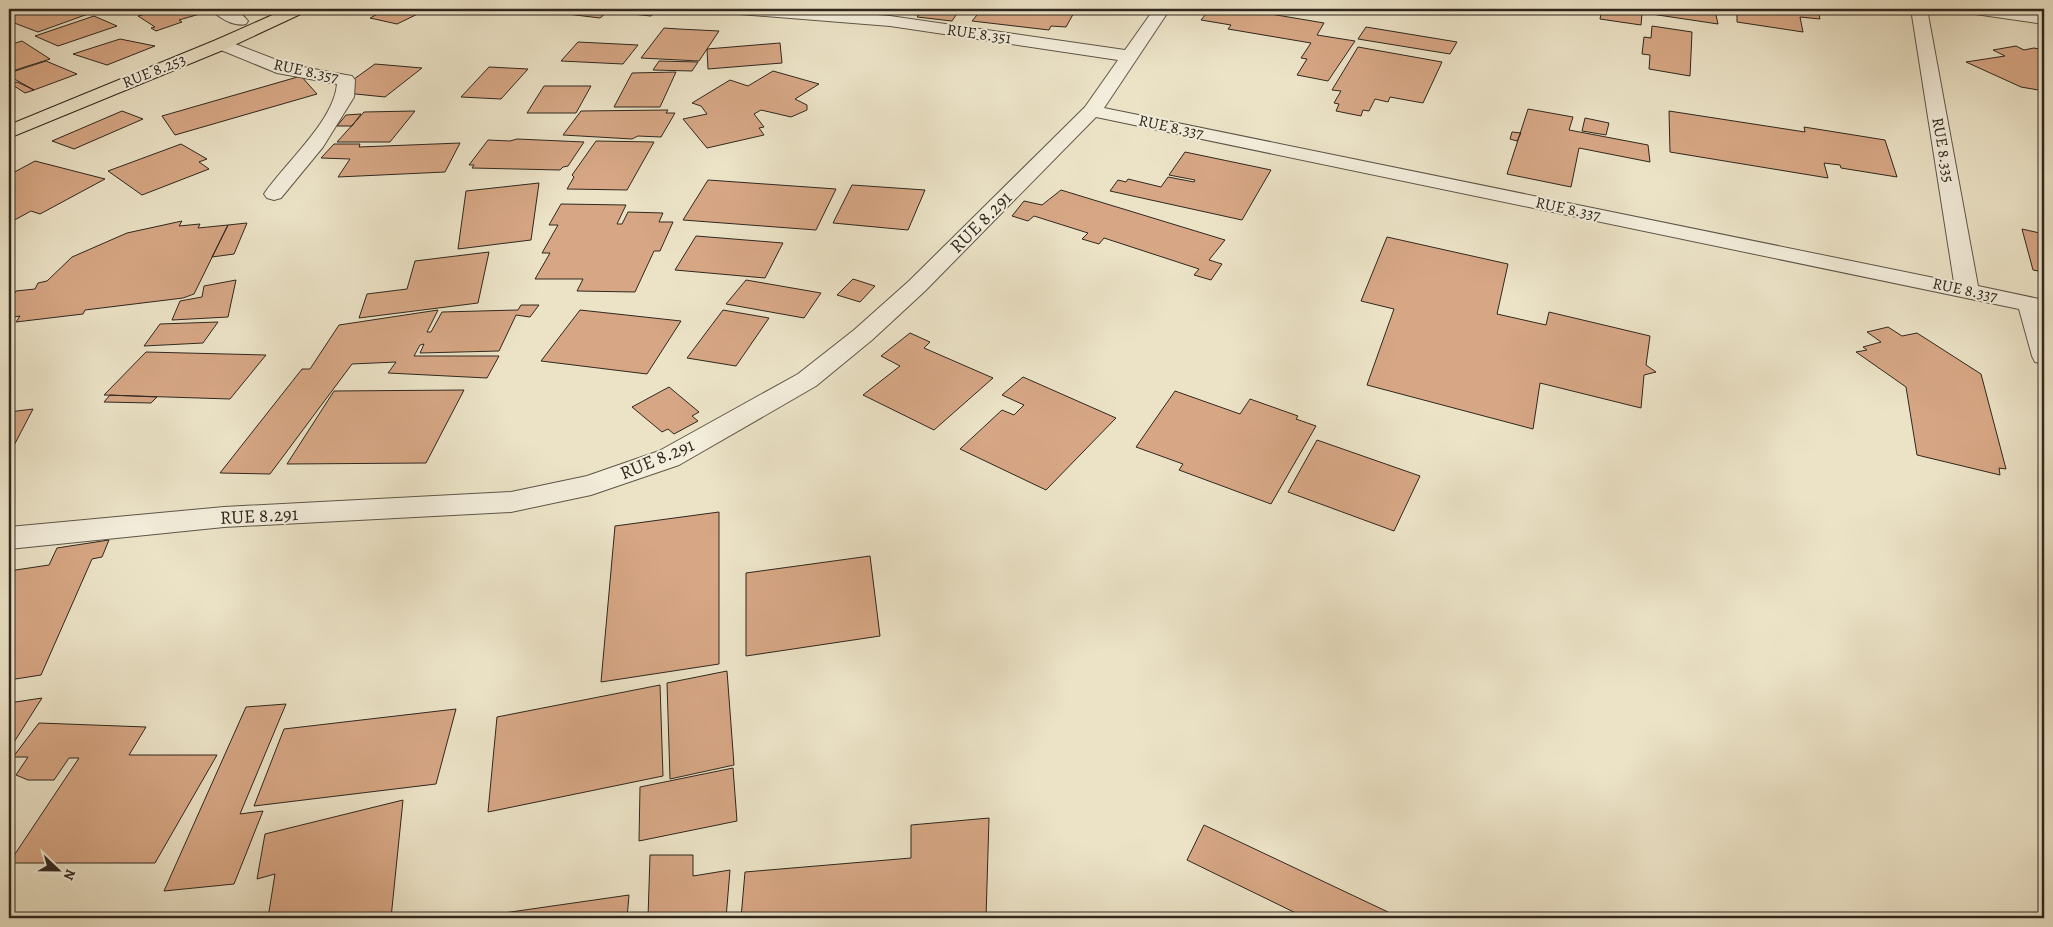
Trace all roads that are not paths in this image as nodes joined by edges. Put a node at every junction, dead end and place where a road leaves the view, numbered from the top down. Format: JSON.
{"nodes":[{"id":1,"x":219,"y":9,"type":"edge"},
{"id":2,"x":271,"y":9,"type":"edge"},
{"id":3,"x":299,"y":9,"type":"edge"},
{"id":4,"x":739,"y":9,"type":"edge"},
{"id":5,"x":1162,"y":9,"type":"edge"},
{"id":6,"x":1919,"y":9,"type":"edge"},
{"id":7,"x":1975,"y":9,"type":"edge"},
{"id":8,"x":2044,"y":19,"type":"edge"},
{"id":9,"x":240,"y":22,"type":"junction"},
{"id":10,"x":222,"y":44,"type":"junction"},
{"id":11,"x":1129,"y":56,"type":"junction"},
{"id":12,"x":1092,"y":111,"type":"junction"},
{"id":13,"x":9,"y":122,"type":"edge"},
{"id":14,"x":9,"y":132,"type":"edge"},
{"id":15,"x":274,"y":194,"type":"dead end"},
{"id":16,"x":1967,"y":291,"type":"junction"},
{"id":17,"x":2037,"y":305,"type":"edge"},
{"id":18,"x":2044,"y":356,"type":"edge"},
{"id":19,"x":9,"y":538,"type":"edge"}],
"edges":[{"from":1,"to":9,"type":"street"},
{"from":2,"to":9,"type":"highway","name":"RUE 8.253"},
{"from":3,"to":10,"type":"highway","name":"RUE 8.253"},
{"from":4,"to":11,"type":"street","name":"RUE 8.351"},
{"from":5,"to":11,"type":"street","name":"RUE 8.291"},
{"from":6,"to":16,"type":"street","name":"RUE 8.335"},
{"from":7,"to":8,"type":"street"},
{"from":9,"to":13,"type":"highway","name":"RUE 8.253"},
{"from":10,"to":14,"type":"highway","name":"RUE 8.253"},
{"from":10,"to":15,"type":"street","name":"RUE 8.357"},
{"from":11,"to":12,"type":"street","name":"RUE 8.291"},
{"from":12,"to":16,"type":"street","name":"RUE 8.337"},
{"from":12,"to":19,"type":"street","name":"RUE 8.291"},
{"from":16,"to":17,"type":"street","name":"RUE 8.337"},
{"from":17,"to":18,"type":"street"}]}
